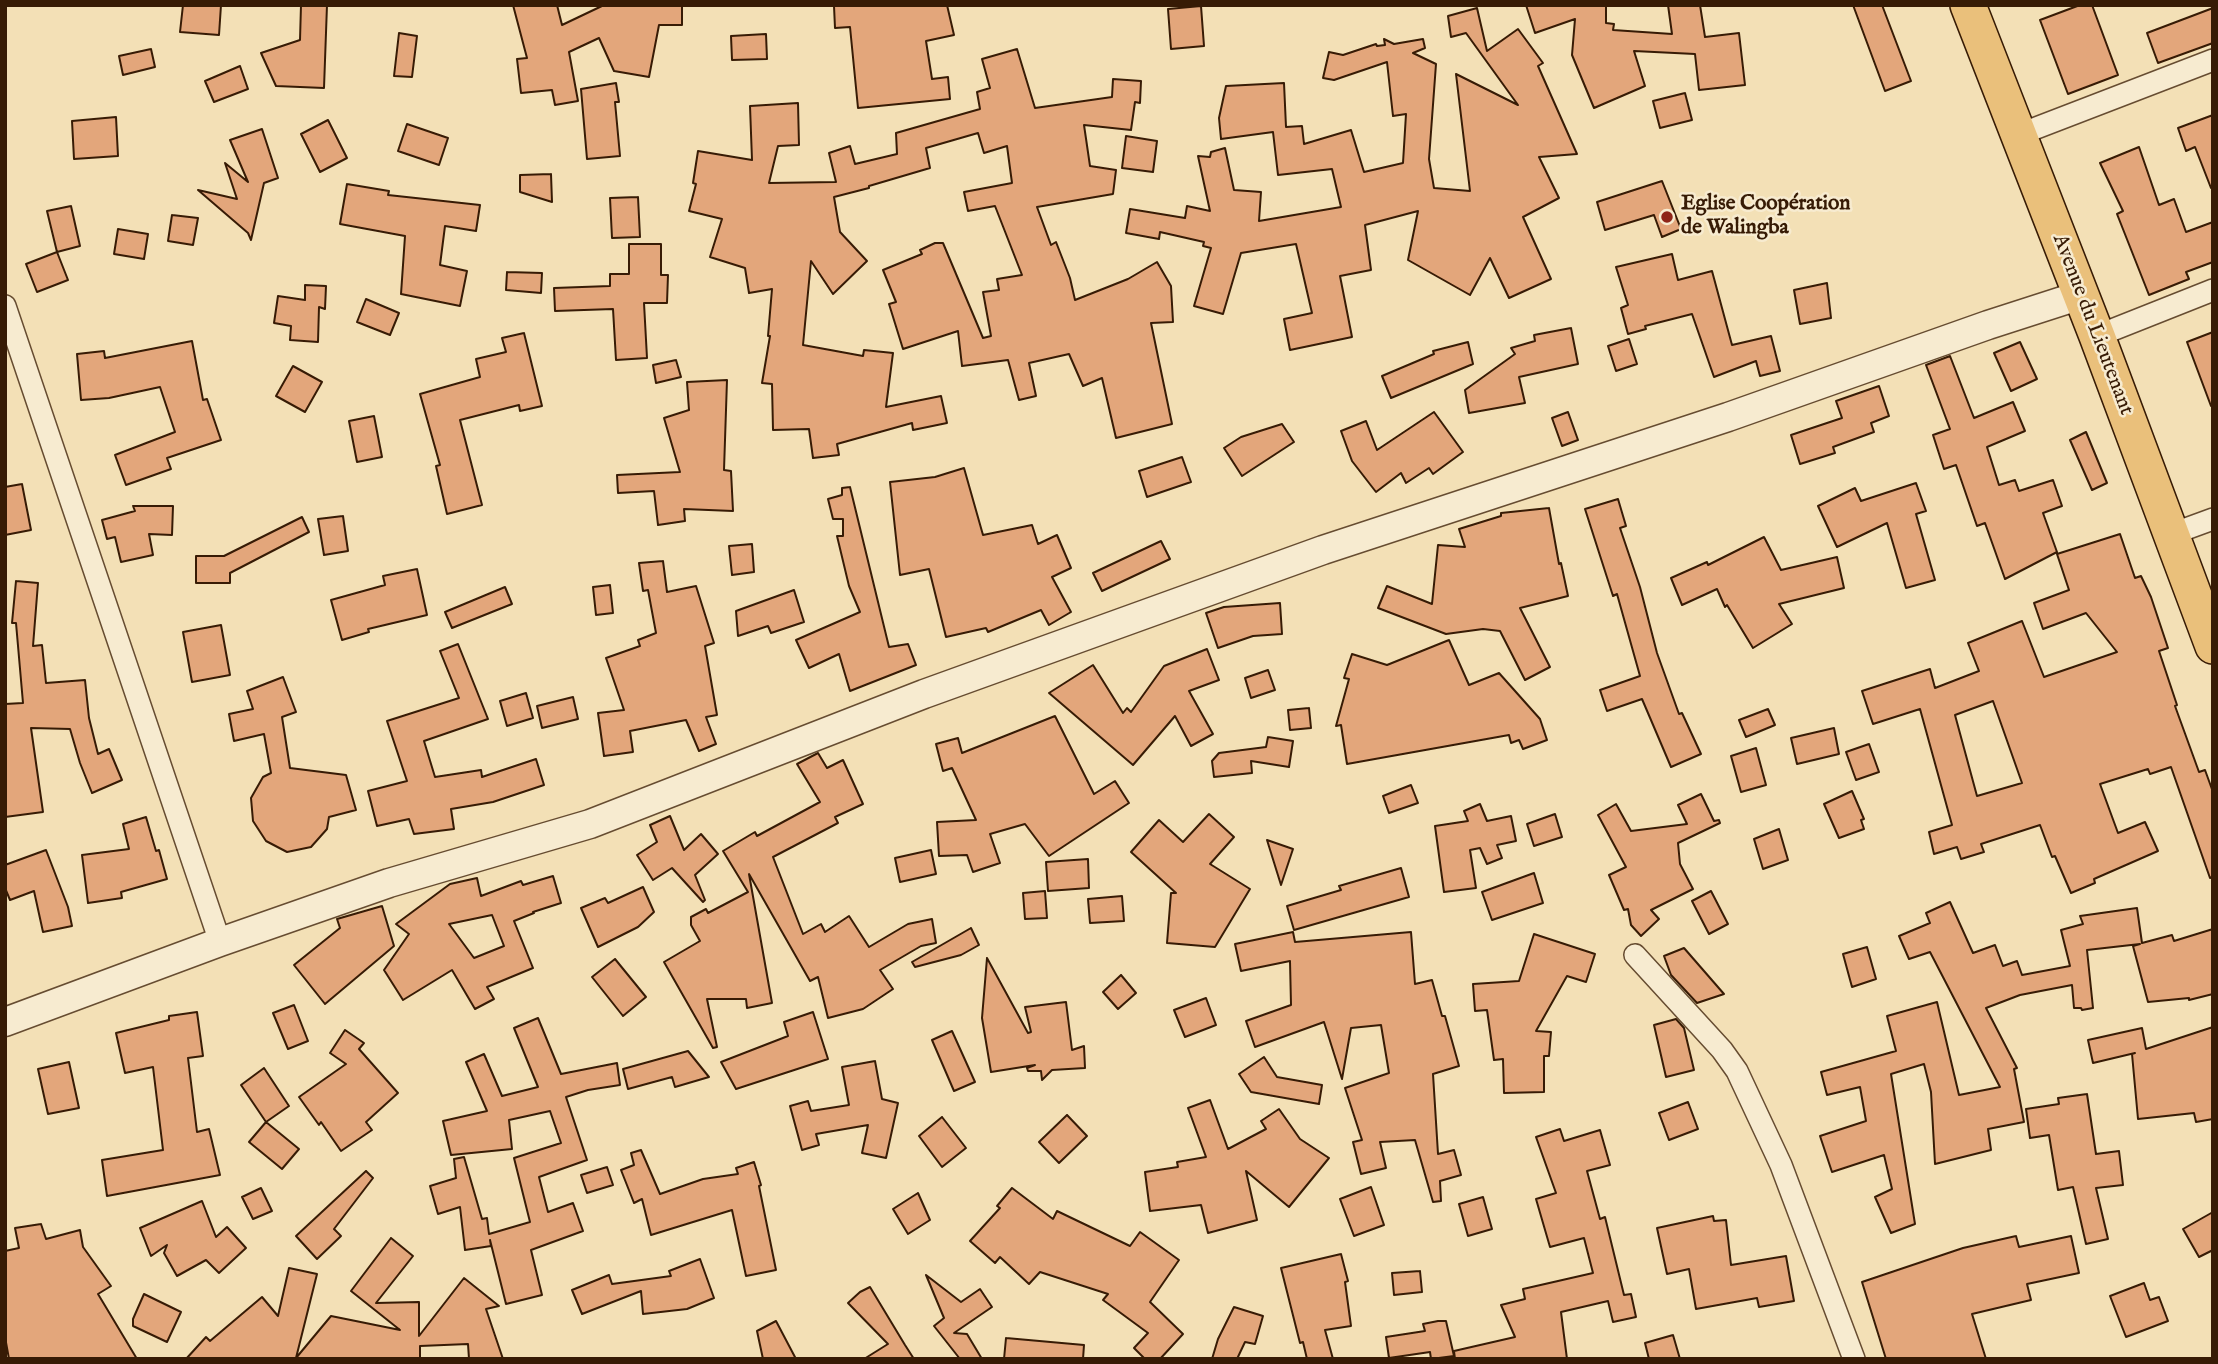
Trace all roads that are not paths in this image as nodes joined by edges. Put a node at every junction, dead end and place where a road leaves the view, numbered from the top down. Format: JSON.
{"nodes":[{"id":1,"x":1968,"y":5,"type":"edge"},
{"id":2,"x":2213,"y":60,"type":"edge"},
{"id":3,"x":2018,"y":135,"type":"junction"},
{"id":4,"x":2213,"y":290,"type":"edge"},
{"id":5,"x":2081,"y":295,"type":"junction"},
{"id":6,"x":6,"y":309,"type":"edge"},
{"id":7,"x":2097,"y":336,"type":"junction"},
{"id":8,"x":2213,"y":519,"type":"edge"},
{"id":9,"x":2172,"y":534,"type":"junction"},
{"id":10,"x":2213,"y":646,"type":"edge"},
{"id":11,"x":220,"y":942,"type":"junction"},
{"id":12,"x":1635,"y":956,"type":"dead end"},
{"id":13,"x":5,"y":1022,"type":"edge"},
{"id":14,"x":1854,"y":1359,"type":"edge"}],
"edges":[{"from":1,"to":3,"type":"main road","name":"Avenue du Lieutenant"},
{"from":2,"to":3,"type":"street"},
{"from":3,"to":5,"type":"main road","name":"Avenue du Lieutenant"},
{"from":4,"to":7,"type":"street"},
{"from":5,"to":7,"type":"main road","name":"Avenue du Lieutenant"},
{"from":5,"to":11,"type":"street"},
{"from":6,"to":11,"type":"street"},
{"from":7,"to":9,"type":"main road","name":"Avenue du Lieutenant"},
{"from":8,"to":9,"type":"street"},
{"from":9,"to":10,"type":"main road","name":"Avenue du Lieutenant"},
{"from":11,"to":13,"type":"street"},
{"from":12,"to":14,"type":"street"}]}
